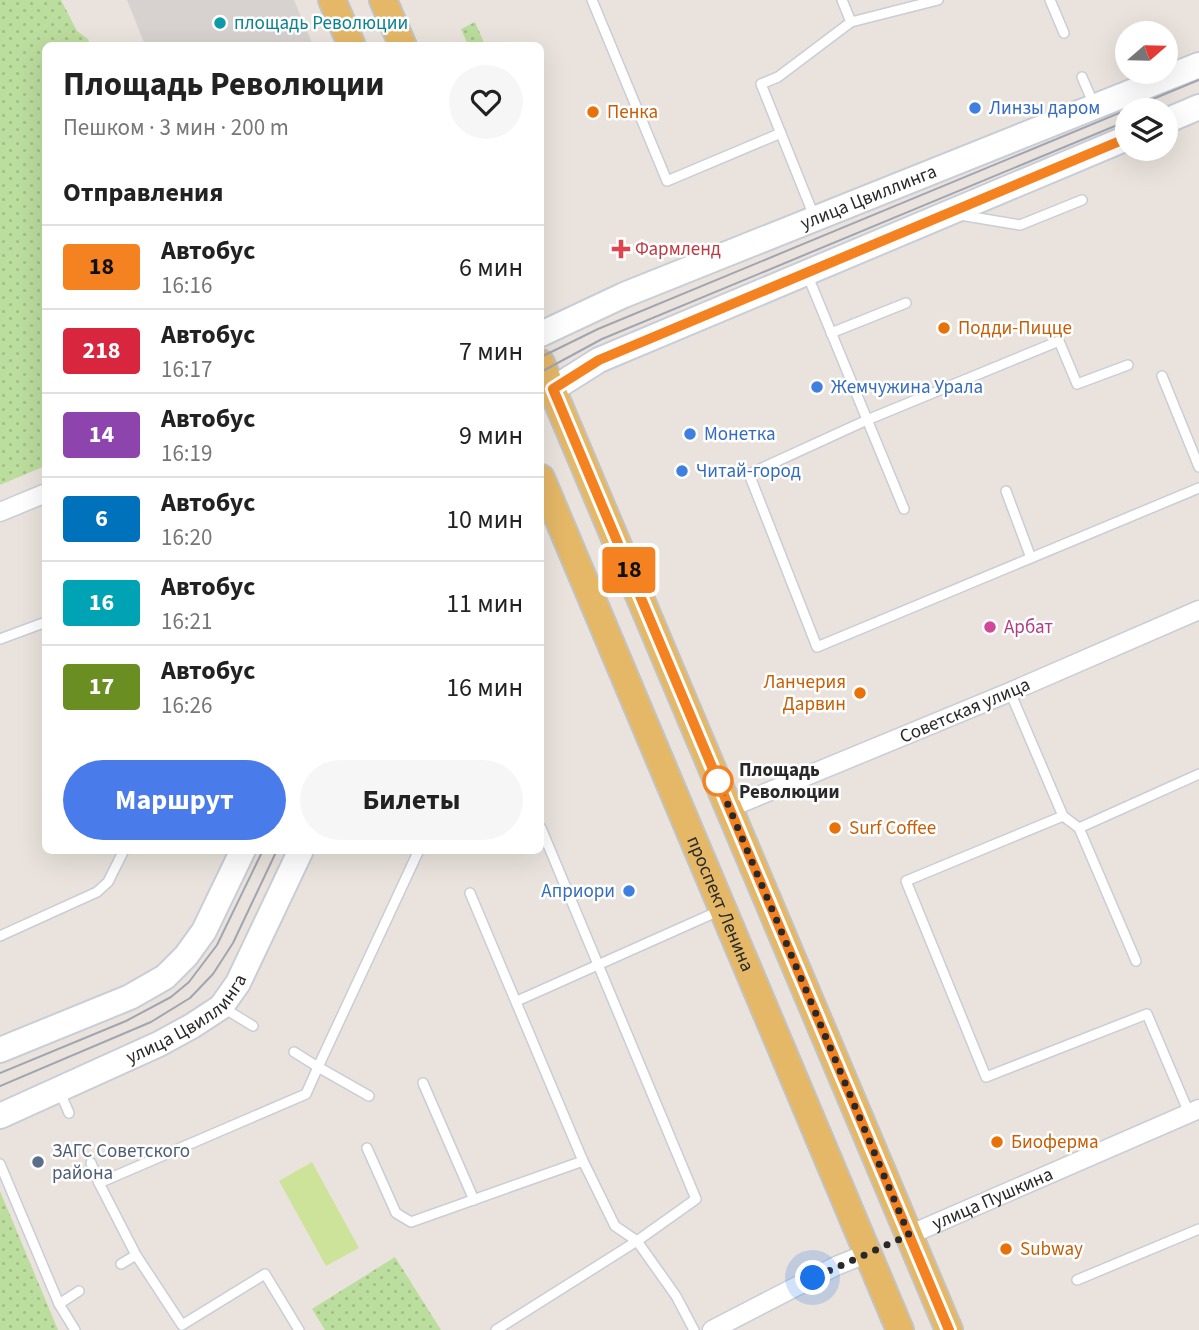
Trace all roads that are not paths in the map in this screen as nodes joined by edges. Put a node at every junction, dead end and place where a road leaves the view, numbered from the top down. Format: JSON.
{"nodes":[{"id":1,"x":332,"y":0,"type":"edge"},
{"id":2,"x":383,"y":0,"type":"edge"},
{"id":3,"x":592,"y":0,"type":"edge"},
{"id":4,"x":938,"y":0,"type":"edge"},
{"id":5,"x":1050,"y":0,"type":"edge"},
{"id":6,"x":845,"y":1,"type":"edge"},
{"id":7,"x":851,"y":22,"type":"junction"},
{"id":8,"x":1064,"y":33,"type":"dead end"},
{"id":9,"x":350,"y":42,"type":"edge"},
{"id":10,"x":400,"y":42,"type":"edge"},
{"id":11,"x":1199,"y":65,"type":"edge"},
{"id":12,"x":1083,"y":77,"type":"dead end"},
{"id":13,"x":1095,"y":107,"type":"junction"},
{"id":14,"x":1199,"y":107,"type":"edge"},
{"id":15,"x":1178,"y":116,"type":"edge"},
{"id":16,"x":781,"y":132,"type":"junction"},
{"id":17,"x":1115,"y":143,"type":"edge"},
{"id":18,"x":1082,"y":200,"type":"dead end"},
{"id":19,"x":948,"y":213,"type":"junction"},
{"id":20,"x":816,"y":219,"type":"junction"},
{"id":21,"x":806,"y":272,"type":"junction"},
{"id":22,"x":906,"y":303,"type":"dead end"},
{"id":23,"x":544,"y":333,"type":"edge"},
{"id":24,"x":831,"y":333,"type":"junction"},
{"id":25,"x":1128,"y":365,"type":"dead end"},
{"id":26,"x":1162,"y":376,"type":"dead end"},
{"id":27,"x":547,"y":395,"type":"edge"},
{"id":28,"x":867,"y":420,"type":"junction"},
{"id":29,"x":1199,"y":467,"type":"edge"},
{"id":30,"x":544,"y":485,"type":"edge"},
{"id":31,"x":1199,"y":488,"type":"edge"},
{"id":32,"x":1006,"y":491,"type":"dead end"},
{"id":33,"x":42,"y":495,"type":"edge"},
{"id":34,"x":904,"y":509,"type":"dead end"},
{"id":35,"x":0,"y":512,"type":"edge"},
{"id":36,"x":1031,"y":558,"type":"junction"},
{"id":37,"x":1199,"y":610,"type":"edge"},
{"id":38,"x":42,"y":623,"type":"edge"},
{"id":39,"x":0,"y":639,"type":"edge"},
{"id":40,"x":1010,"y":692,"type":"junction"},
{"id":41,"x":1199,"y":774,"type":"edge"},
{"id":42,"x":729,"y":808,"type":"junction"},
{"id":43,"x":1063,"y":816,"type":"junction"},
{"id":44,"x":1079,"y":828,"type":"junction"},
{"id":45,"x":544,"y":835,"type":"edge"},
{"id":46,"x":122,"y":854,"type":"edge"},
{"id":47,"x":241,"y":854,"type":"edge"},
{"id":48,"x":299,"y":854,"type":"edge"},
{"id":49,"x":417,"y":854,"type":"edge"},
{"id":50,"x":470,"y":893,"type":"dead end"},
{"id":51,"x":723,"y":909,"type":"junction"},
{"id":52,"x":0,"y":936,"type":"edge"},
{"id":53,"x":1136,"y":961,"type":"dead end"},
{"id":54,"x":598,"y":966,"type":"junction"},
{"id":55,"x":517,"y":1001,"type":"junction"},
{"id":56,"x":221,"y":1007,"type":"junction"},
{"id":57,"x":253,"y":1026,"type":"dead end"},
{"id":58,"x":0,"y":1050,"type":"edge"},
{"id":59,"x":294,"y":1052,"type":"dead end"},
{"id":60,"x":318,"y":1067,"type":"junction"},
{"id":61,"x":423,"y":1083,"type":"dead end"},
{"id":62,"x":59,"y":1090,"type":"junction"},
{"id":63,"x":369,"y":1096,"type":"dead end"},
{"id":64,"x":1194,"y":1111,"type":"edge"},
{"id":65,"x":69,"y":1113,"type":"dead end"},
{"id":66,"x":0,"y":1116,"type":"edge"},
{"id":67,"x":367,"y":1148,"type":"dead end"},
{"id":68,"x":583,"y":1161,"type":"junction"},
{"id":69,"x":91,"y":1163,"type":"dead end"},
{"id":70,"x":0,"y":1164,"type":"edge"},
{"id":71,"x":100,"y":1183,"type":"junction"},
{"id":72,"x":474,"y":1200,"type":"junction"},
{"id":73,"x":1199,"y":1229,"type":"edge"},
{"id":74,"x":909,"y":1235,"type":"junction"},
{"id":75,"x":637,"y":1241,"type":"junction"},
{"id":76,"x":868,"y":1252,"type":"junction"},
{"id":77,"x":135,"y":1255,"type":"junction"},
{"id":78,"x":121,"y":1264,"type":"dead end"},
{"id":79,"x":1077,"y":1280,"type":"dead end"},
{"id":80,"x":79,"y":1291,"type":"dead end"},
{"id":81,"x":59,"y":1304,"type":"junction"},
{"id":82,"x":721,"y":1328,"type":"edge"},
{"id":83,"x":75,"y":1330,"type":"edge"},
{"id":84,"x":299,"y":1330,"type":"edge"},
{"id":85,"x":496,"y":1330,"type":"edge"},
{"id":86,"x":694,"y":1330,"type":"edge"},
{"id":87,"x":900,"y":1330,"type":"edge"},
{"id":88,"x":949,"y":1330,"type":"edge"}],
"edges":[{"from":1,"to":9,"type":"main road"},
{"from":2,"to":10,"type":"main road"},
{"from":3,"to":16,"type":"lane"},
{"from":4,"to":7,"type":"lane"},
{"from":5,"to":8,"type":"lane"},
{"from":6,"to":7,"type":"lane"},
{"from":7,"to":16,"type":"lane"},
{"from":11,"to":13,"type":"main road","name":"улица Цвиллинга"},
{"from":12,"to":13,"type":"lane"},
{"from":13,"to":20,"type":"main road","name":"улица Цвиллинга"},
{"from":14,"to":15,"type":"main road"},
{"from":16,"to":20,"type":"lane"},
{"from":17,"to":19,"type":"main road"},
{"from":18,"to":19,"type":"lane"},
{"from":19,"to":21,"type":"main road"},
{"from":20,"to":23,"type":"main road","name":"улица Цвиллинга"},
{"from":21,"to":24,"type":"lane"},
{"from":21,"to":27,"type":"main road"},
{"from":22,"to":24,"type":"lane"},
{"from":24,"to":28,"type":"lane"},
{"from":25,"to":28,"type":"lane"},
{"from":26,"to":29,"type":"lane"},
{"from":27,"to":42,"type":"main road"},
{"from":28,"to":34,"type":"lane"},
{"from":28,"to":36,"type":"lane"},
{"from":30,"to":51,"type":"main road","name":"проспект Ленина"},
{"from":31,"to":36,"type":"lane"},
{"from":32,"to":36,"type":"lane"},
{"from":33,"to":35,"type":"street"},
{"from":37,"to":40,"type":"street","name":"Советская улица"},
{"from":38,"to":39,"type":"lane"},
{"from":40,"to":42,"type":"street","name":"Советская улица"},
{"from":40,"to":43,"type":"lane"},
{"from":41,"to":44,"type":"lane"},
{"from":42,"to":74,"type":"main road"},
{"from":43,"to":44,"type":"lane"},
{"from":43,"to":64,"type":"lane"},
{"from":44,"to":53,"type":"lane"},
{"from":45,"to":54,"type":"lane"},
{"from":46,"to":52,"type":"lane"},
{"from":47,"to":58,"type":"main road"},
{"from":48,"to":56,"type":"main road","name":"улица Цвиллинга"},
{"from":49,"to":60,"type":"lane"},
{"from":50,"to":55,"type":"lane"},
{"from":51,"to":54,"type":"lane"},
{"from":51,"to":76,"type":"main road","name":"проспект Ленина"},
{"from":54,"to":55,"type":"lane"},
{"from":54,"to":75,"type":"lane"},
{"from":55,"to":68,"type":"lane"},
{"from":56,"to":57,"type":"lane"},
{"from":56,"to":62,"type":"main road","name":"улица Цвиллинга"},
{"from":59,"to":60,"type":"lane"},
{"from":60,"to":63,"type":"lane"},
{"from":60,"to":71,"type":"lane"},
{"from":61,"to":72,"type":"lane"},
{"from":62,"to":65,"type":"lane"},
{"from":62,"to":66,"type":"main road","name":"улица Цвиллинга"},
{"from":64,"to":74,"type":"street","name":"улица Пушкина"},
{"from":67,"to":72,"type":"lane"},
{"from":68,"to":72,"type":"lane"},
{"from":68,"to":75,"type":"lane"},
{"from":69,"to":71,"type":"lane"},
{"from":70,"to":81,"type":"lane"},
{"from":71,"to":77,"type":"lane"},
{"from":73,"to":79,"type":"lane"},
{"from":74,"to":76,"type":"main road","name":"улица Пушкина"},
{"from":74,"to":88,"type":"main road"},
{"from":75,"to":85,"type":"lane"},
{"from":75,"to":86,"type":"lane"},
{"from":76,"to":82,"type":"street","name":"улица Пушкина"},
{"from":76,"to":87,"type":"main road","name":"проспект Ленина"},
{"from":77,"to":78,"type":"lane"},
{"from":77,"to":84,"type":"lane"},
{"from":80,"to":81,"type":"lane"},
{"from":81,"to":83,"type":"lane"}]}
